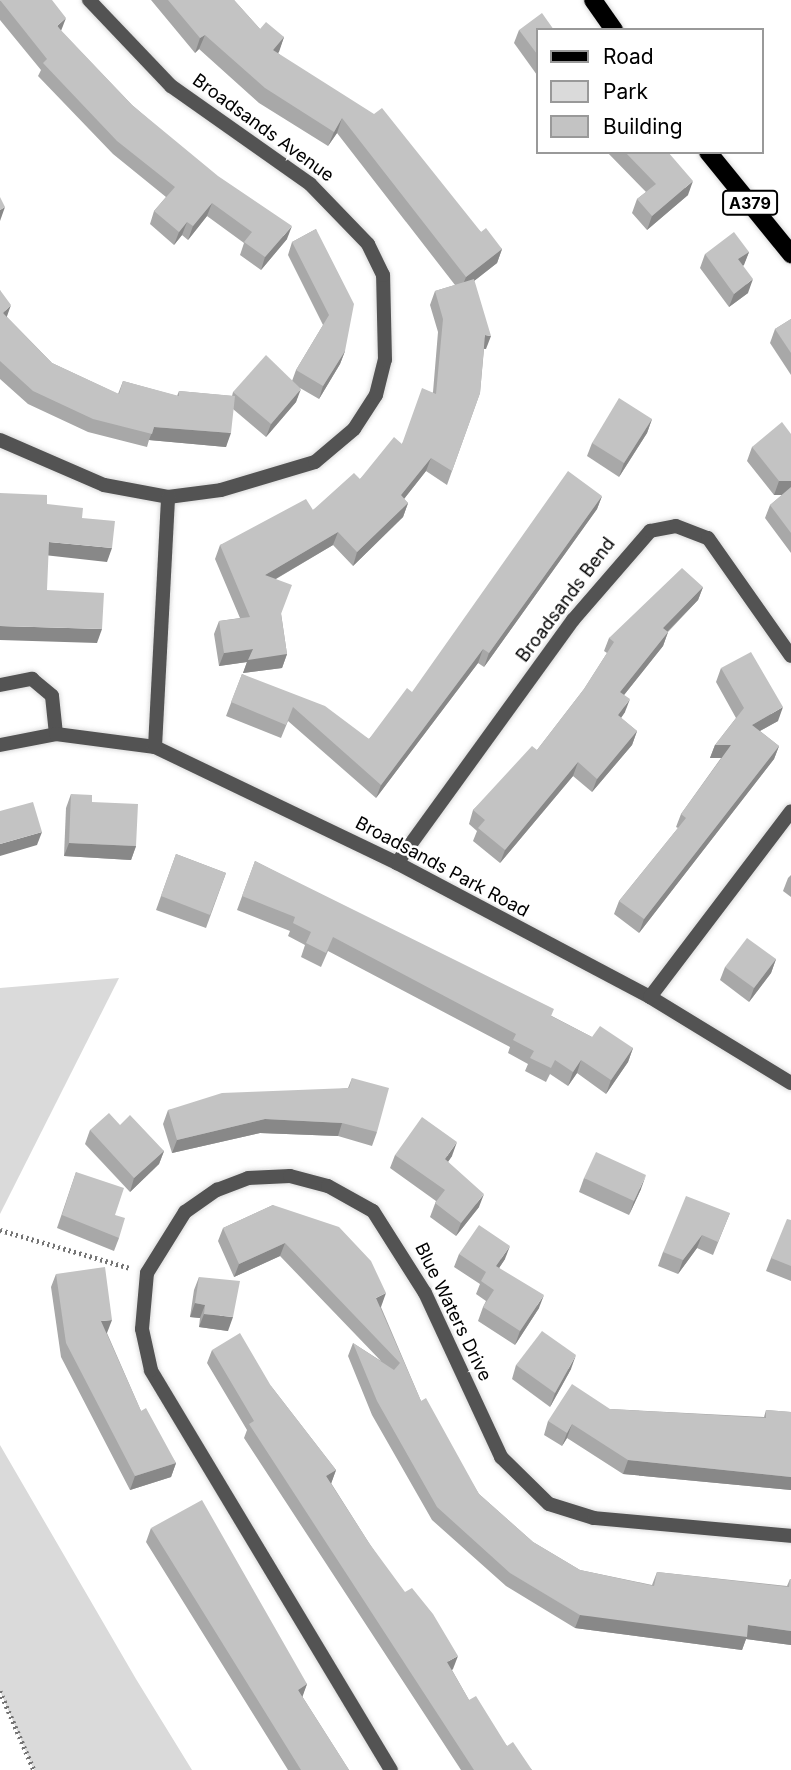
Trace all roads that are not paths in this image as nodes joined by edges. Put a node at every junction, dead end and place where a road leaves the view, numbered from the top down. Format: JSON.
{"nodes":[{"id":1,"x":89,"y":0,"type":"edge"},
{"id":2,"x":593,"y":0,"type":"edge"},
{"id":3,"x":613,"y":28,"type":"edge"},
{"id":4,"x":710,"y":154,"type":"edge"},
{"id":5,"x":791,"y":254,"type":"edge"},
{"id":6,"x":0,"y":440,"type":"edge"},
{"id":7,"x":168,"y":497,"type":"junction"},
{"id":8,"x":791,"y":656,"type":"edge"},
{"id":9,"x":0,"y":685,"type":"edge"},
{"id":10,"x":55,"y":734,"type":"junction"},
{"id":11,"x":0,"y":745,"type":"edge"},
{"id":12,"x":155,"y":747,"type":"junction"},
{"id":13,"x":791,"y":811,"type":"edge"},
{"id":14,"x":397,"y":863,"type":"junction"},
{"id":15,"x":650,"y":997,"type":"junction"},
{"id":16,"x":791,"y":1083,"type":"edge"},
{"id":17,"x":791,"y":1536,"type":"edge"},
{"id":18,"x":391,"y":1770,"type":"edge"}],
"edges":[{"from":1,"to":7,"type":"street","name":"Broadsands Avenue"},
{"from":2,"to":3,"type":"main road"},
{"from":4,"to":5,"type":"main road","number":"A379"},
{"from":6,"to":7,"type":"street","name":"Broadsands Avenue"},
{"from":7,"to":12,"type":"street"},
{"from":8,"to":14,"type":"street","name":"Broadsands Bend"},
{"from":9,"to":10,"type":"street"},
{"from":10,"to":11,"type":"street","name":"Broadsands Park Road"},
{"from":10,"to":12,"type":"street","name":"Broadsands Park Road"},
{"from":12,"to":14,"type":"street","name":"Broadsands Park Road"},
{"from":13,"to":15,"type":"street"},
{"from":14,"to":15,"type":"street","name":"Broadsands Park Road"},
{"from":15,"to":16,"type":"street","name":"Broadsands Park Road"},
{"from":17,"to":18,"type":"street","name":"Blue Waters Drive"}]}
